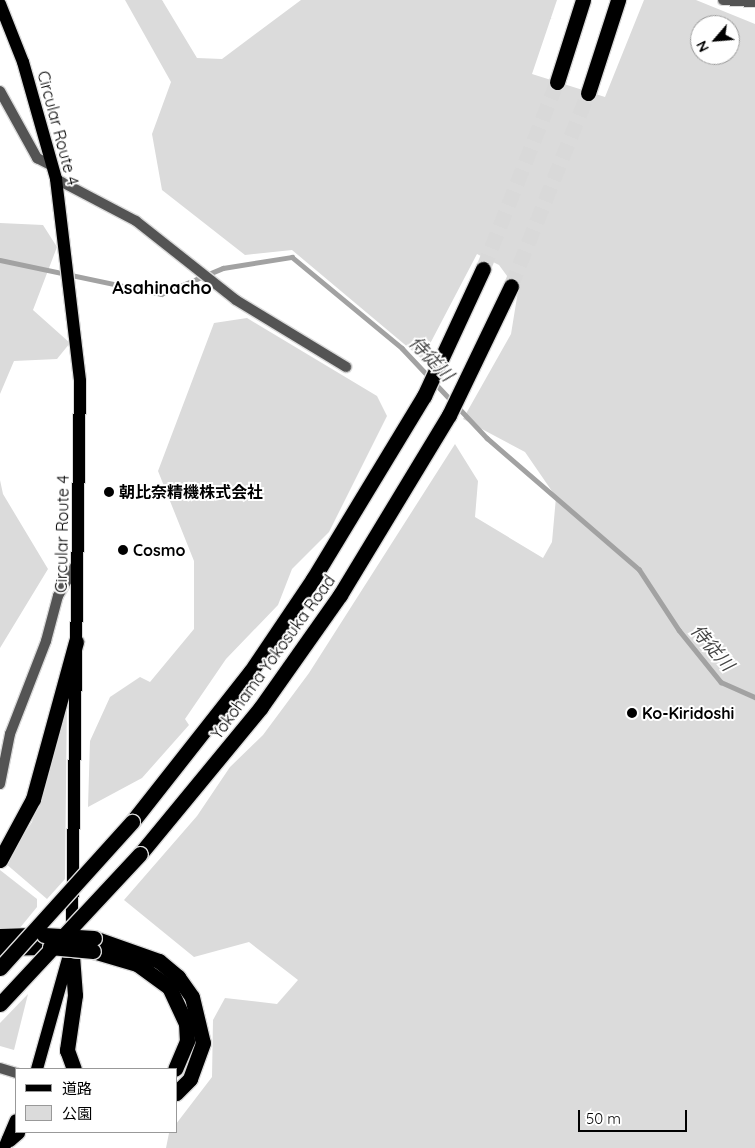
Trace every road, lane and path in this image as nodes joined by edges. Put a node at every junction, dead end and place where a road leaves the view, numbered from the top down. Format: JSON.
{"nodes":[{"id":1,"x":583,"y":0,"type":"edge"},
{"id":2,"x":618,"y":0,"type":"edge"},
{"id":3,"x":723,"y":0,"type":"edge"},
{"id":4,"x":755,"y":2,"type":"edge"},
{"id":5,"x":0,"y":4,"type":"edge"},
{"id":6,"x":557,"y":82,"type":"tunnel mouth"},
{"id":7,"x":0,"y":91,"type":"edge"},
{"id":8,"x":588,"y":93,"type":"tunnel mouth"},
{"id":9,"x":53,"y":166,"type":"junction"},
{"id":10,"x":56,"y":179,"type":"junction"},
{"id":11,"x":483,"y":268,"type":"tunnel mouth"},
{"id":12,"x":511,"y":286,"type":"tunnel mouth"},
{"id":13,"x":346,"y":367,"type":"dead end"},
{"id":14,"x":78,"y":561,"type":"junction"},
{"id":15,"x":76,"y":642,"type":"junction"},
{"id":16,"x":0,"y":784,"type":"edge"},
{"id":17,"x":0,"y":860,"type":"edge"},
{"id":18,"x":0,"y":936,"type":"edge"},
{"id":19,"x":44,"y":941,"type":"junction"},
{"id":20,"x":71,"y":942,"type":"junction"},
{"id":21,"x":93,"y":944,"type":"junction"},
{"id":22,"x":0,"y":948,"type":"edge"},
{"id":23,"x":0,"y":968,"type":"edge"},
{"id":24,"x":0,"y":1004,"type":"edge"},
{"id":25,"x":0,"y":1068,"type":"edge"},
{"id":26,"x":37,"y":1068,"type":"edge"},
{"id":27,"x":74,"y":1068,"type":"edge"},
{"id":28,"x":175,"y":1068,"type":"edge"},
{"id":29,"x":15,"y":1073,"type":"edge"},
{"id":30,"x":178,"y":1090,"type":"edge"},
{"id":31,"x":15,"y":1123,"type":"edge"},
{"id":32,"x":10,"y":1140,"type":"edge"}],
"edges":[{"from":1,"to":6,"type":"highway"},
{"from":2,"to":8,"type":"highway"},
{"from":3,"to":4,"type":"street"},
{"from":5,"to":9,"type":"main road","name":"Circular Route 4"},
{"from":7,"to":9,"type":"street"},
{"from":9,"to":10,"type":"main road","name":"Circular Route 4"},
{"from":10,"to":13,"type":"street"},
{"from":10,"to":14,"type":"main road","name":"Circular Route 4"},
{"from":11,"to":23,"type":"highway","name":"Yokohama Yokosuka Road","bridge":true},
{"from":12,"to":24,"type":"highway","name":"Yokohama Yokosuka Road","bridge":true},
{"from":14,"to":15,"type":"main road","name":"Circular Route 4"},
{"from":14,"to":16,"type":"street"},
{"from":15,"to":17,"type":"highway"},
{"from":15,"to":20,"type":"main road","name":"Circular Route 4"},
{"from":18,"to":19,"type":"highway"},
{"from":19,"to":21,"type":"highway","bridge":true},
{"from":19,"to":22,"type":"highway"},
{"from":20,"to":26,"type":"main road","name":"Circular Route 4"},
{"from":20,"to":27,"type":"highway"},
{"from":21,"to":28,"type":"highway"},
{"from":21,"to":30,"type":"highway"},
{"from":25,"to":29,"type":"street"},
{"from":31,"to":32,"type":"main road"}]}
